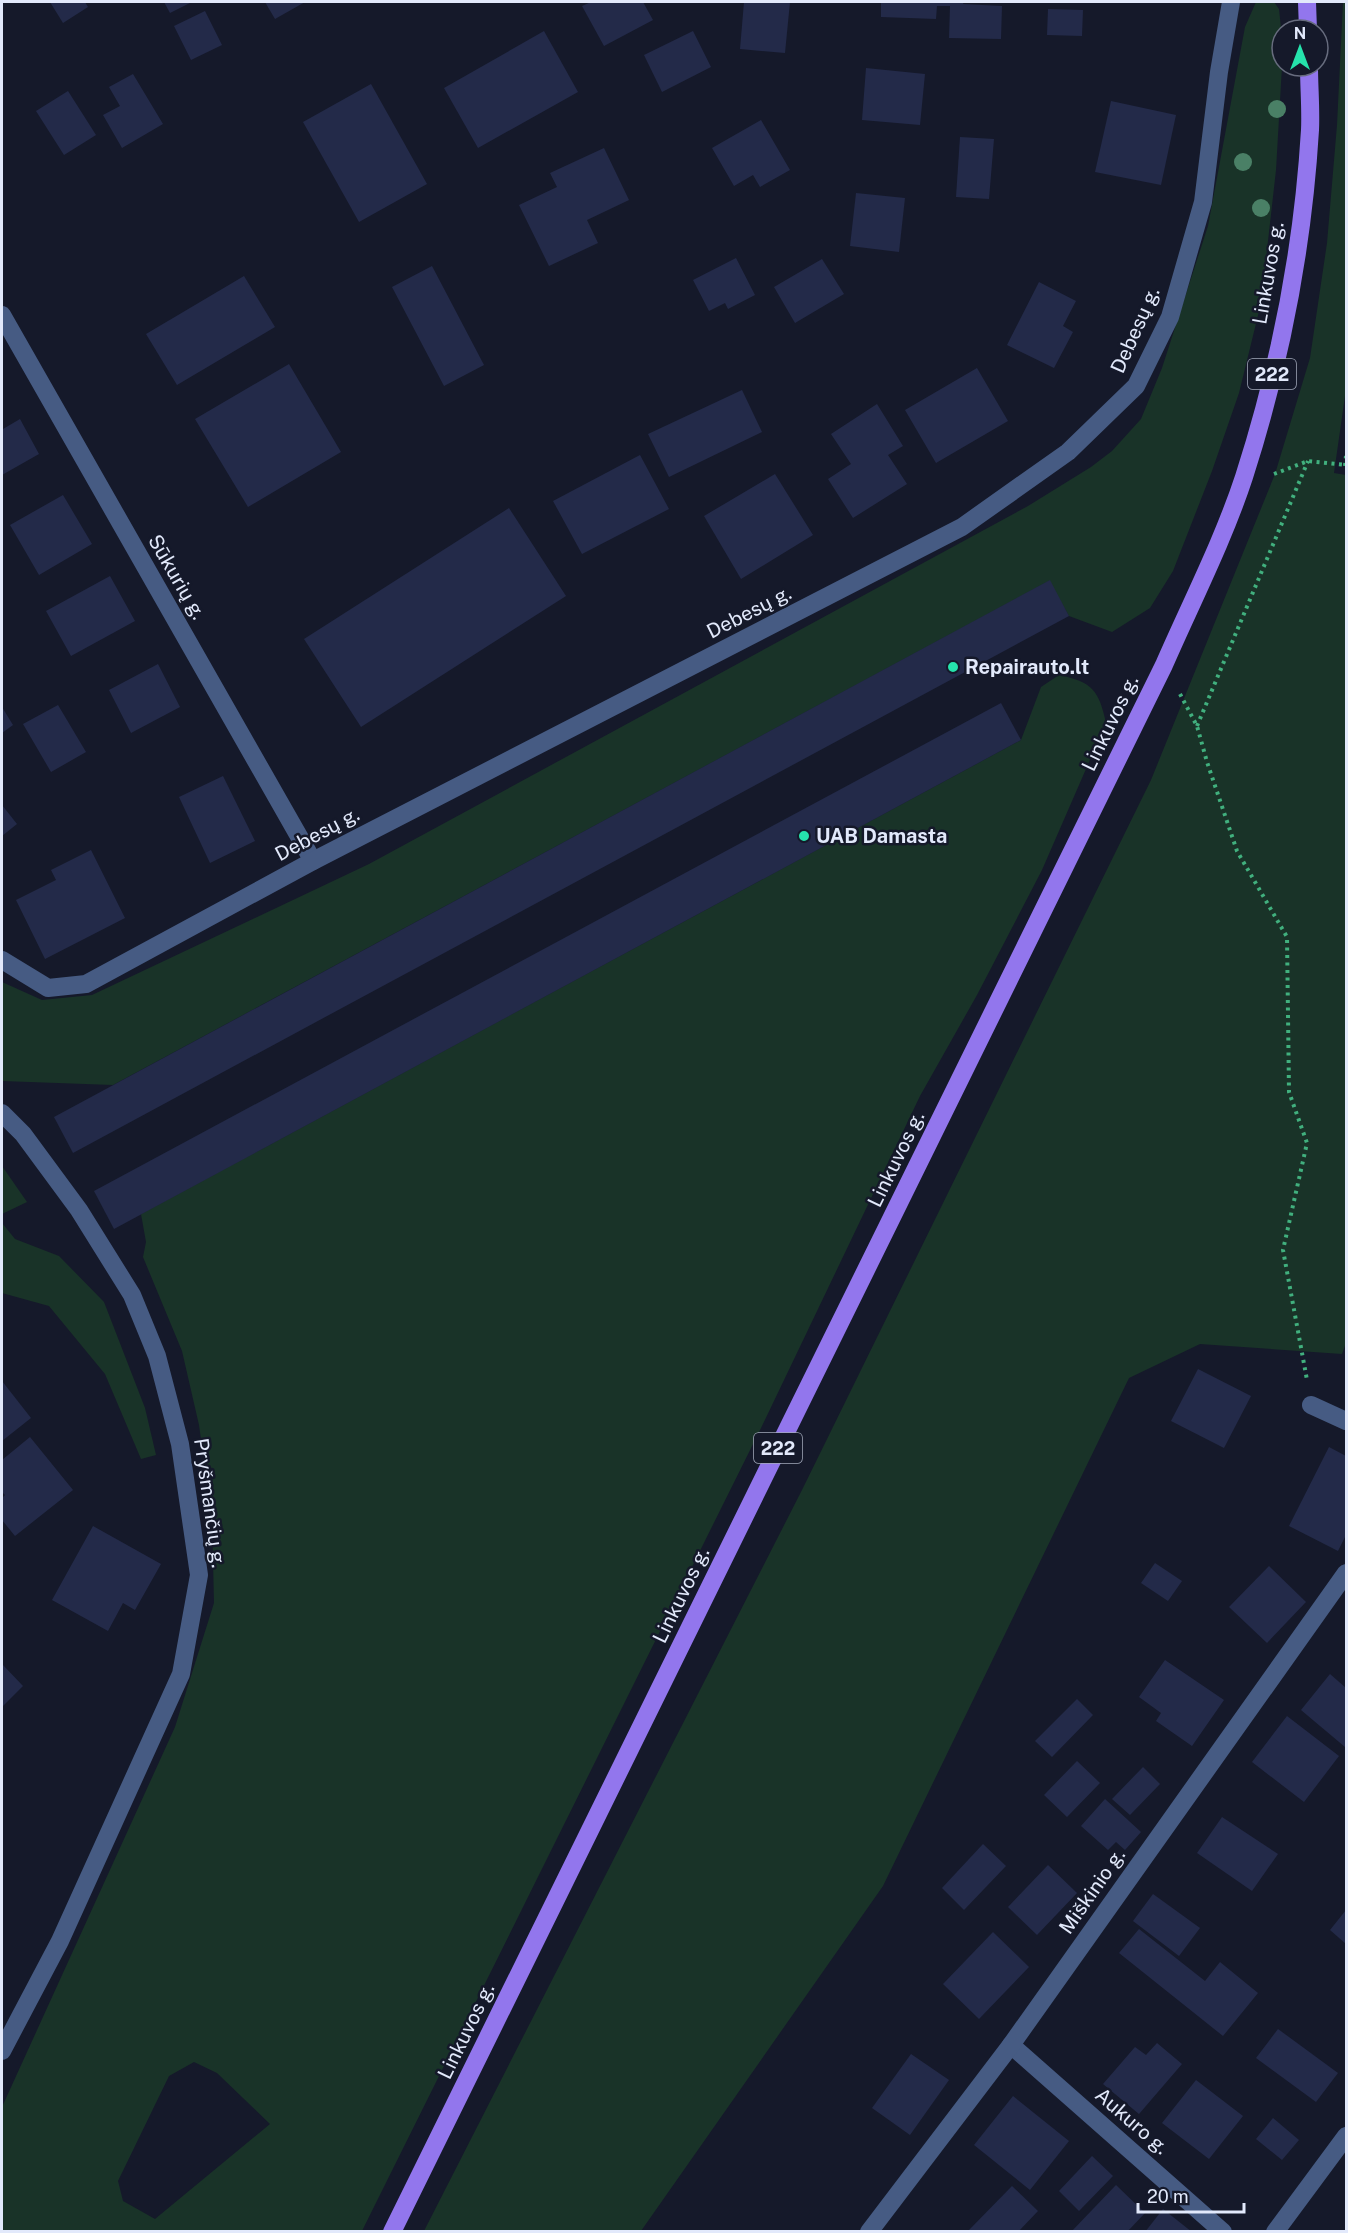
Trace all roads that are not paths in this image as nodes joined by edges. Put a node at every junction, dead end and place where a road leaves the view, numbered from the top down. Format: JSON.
{"nodes":[{"id":1,"x":1231,"y":2,"type":"edge"},
{"id":2,"x":1307,"y":2,"type":"edge"},
{"id":3,"x":1308,"y":18,"type":"edge"},
{"id":4,"x":1309,"y":78,"type":"edge"},
{"id":5,"x":2,"y":315,"type":"edge"},
{"id":6,"x":312,"y":861,"type":"junction"},
{"id":7,"x":2,"y":960,"type":"edge"},
{"id":8,"x":2,"y":1113,"type":"edge"},
{"id":9,"x":1311,"y":1405,"type":"road end"},
{"id":10,"x":1347,"y":1421,"type":"edge"},
{"id":11,"x":1347,"y":1573,"type":"edge"},
{"id":12,"x":1011,"y":2045,"type":"junction"},
{"id":13,"x":2,"y":2051,"type":"edge"},
{"id":14,"x":1347,"y":2136,"type":"edge"},
{"id":15,"x":392,"y":2232,"type":"edge"},
{"id":16,"x":869,"y":2232,"type":"edge"},
{"id":17,"x":1223,"y":2232,"type":"edge"},
{"id":18,"x":1275,"y":2232,"type":"edge"}],
"edges":[{"from":1,"to":6,"type":"street","name":"Debesų g."},
{"from":2,"to":3,"type":"main road"},
{"from":4,"to":15,"type":"main road","name":"Linkuvos g.","number":"222"},
{"from":5,"to":6,"type":"street","name":"Sūkurių g."},
{"from":6,"to":7,"type":"street","name":"Debesų g."},
{"from":8,"to":13,"type":"street","name":"Pryšmančių g."},
{"from":9,"to":10,"type":"street"},
{"from":11,"to":12,"type":"street","name":"Miškinio g."},
{"from":12,"to":16,"type":"street","name":"Miškinio g."},
{"from":12,"to":17,"type":"street","name":"Aukuro g."},
{"from":14,"to":18,"type":"street"}]}
